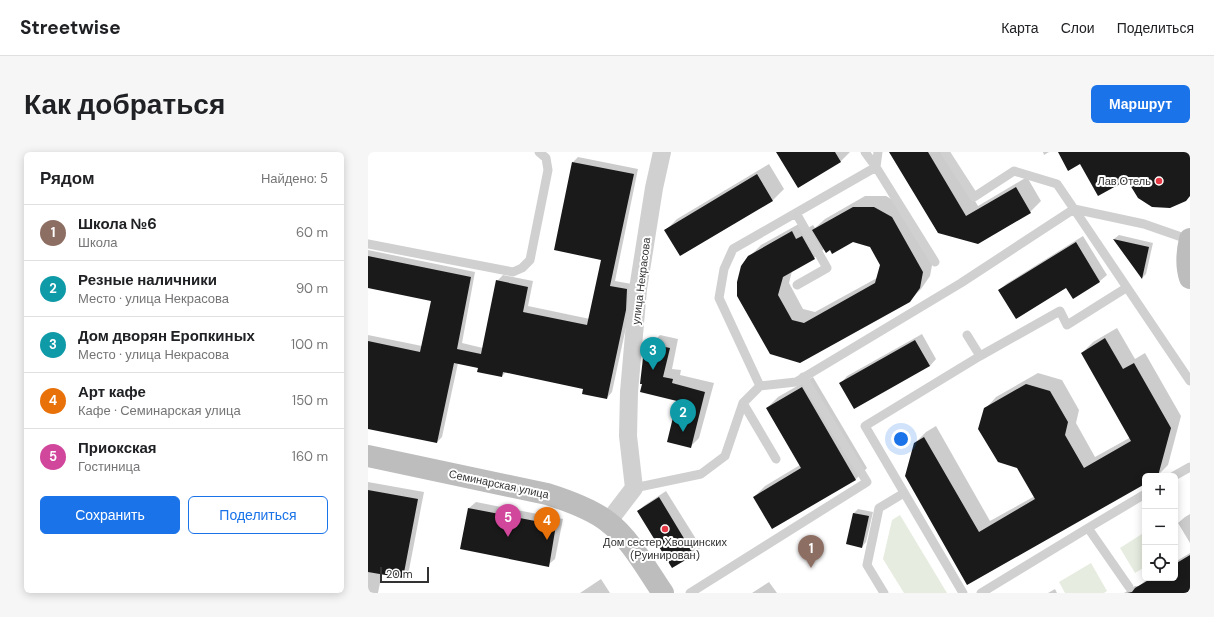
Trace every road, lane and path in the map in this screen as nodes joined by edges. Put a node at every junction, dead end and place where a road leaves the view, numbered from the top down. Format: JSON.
{"nodes":[{"id":1,"x":538,"y":152,"type":"edge"},
{"id":2,"x":662,"y":152,"type":"edge"},
{"id":3,"x":865,"y":152,"type":"edge"},
{"id":4,"x":878,"y":152,"type":"edge"},
{"id":5,"x":945,"y":152,"type":"edge"},
{"id":6,"x":876,"y":167,"type":"junction"},
{"id":7,"x":1074,"y":209,"type":"junction"},
{"id":8,"x":796,"y":213,"type":"junction"},
{"id":9,"x":1190,"y":239,"type":"edge"},
{"id":10,"x":368,"y":244,"type":"edge"},
{"id":11,"x":935,"y":262,"type":"dead end"},
{"id":12,"x":1190,"y":278,"type":"edge"},
{"id":13,"x":797,"y":285,"type":"dead end"},
{"id":14,"x":1126,"y":288,"type":"junction"},
{"id":15,"x":967,"y":335,"type":"dead end"},
{"id":16,"x":980,"y":356,"type":"junction"},
{"id":17,"x":803,"y":377,"type":"junction"},
{"id":18,"x":1190,"y":381,"type":"edge"},
{"id":19,"x":760,"y":386,"type":"junction"},
{"id":20,"x":743,"y":403,"type":"junction"},
{"id":21,"x":368,"y":456,"type":"edge"},
{"id":22,"x":776,"y":459,"type":"dead end"},
{"id":23,"x":1190,"y":467,"type":"edge"},
{"id":24,"x":1178,"y":474,"type":"edge"},
{"id":25,"x":634,"y":488,"type":"junction"},
{"id":26,"x":904,"y":493,"type":"junction"},
{"id":27,"x":1142,"y":496,"type":"edge"},
{"id":28,"x":608,"y":522,"type":"junction"},
{"id":29,"x":1088,"y":528,"type":"junction"},
{"id":30,"x":1129,"y":587,"type":"dead end"},
{"id":31,"x":663,"y":593,"type":"edge"},
{"id":32,"x":690,"y":593,"type":"edge"},
{"id":33,"x":884,"y":593,"type":"edge"},
{"id":34,"x":963,"y":593,"type":"edge"},
{"id":35,"x":982,"y":593,"type":"edge"}],
"edges":[{"from":1,"to":10,"type":"lane"},
{"from":2,"to":25,"type":"street","name":"улица Некрасова"},
{"from":3,"to":6,"type":"lane"},
{"from":4,"to":6,"type":"lane"},
{"from":5,"to":7,"type":"lane"},
{"from":6,"to":8,"type":"lane"},
{"from":6,"to":11,"type":"lane"},
{"from":7,"to":9,"type":"lane"},
{"from":7,"to":14,"type":"lane"},
{"from":7,"to":17,"type":"lane"},
{"from":8,"to":13,"type":"lane"},
{"from":8,"to":19,"type":"lane"},
{"from":9,"to":12,"type":"main road"},
{"from":14,"to":16,"type":"lane"},
{"from":14,"to":18,"type":"lane"},
{"from":15,"to":16,"type":"lane"},
{"from":16,"to":26,"type":"lane"},
{"from":17,"to":19,"type":"lane"},
{"from":17,"to":32,"type":"lane"},
{"from":19,"to":20,"type":"lane"},
{"from":20,"to":22,"type":"lane"},
{"from":20,"to":25,"type":"lane"},
{"from":21,"to":28,"type":"main road","name":"Семинарская улица"},
{"from":23,"to":24,"type":"lane"},
{"from":25,"to":28,"type":"street"},
{"from":26,"to":33,"type":"lane"},
{"from":26,"to":34,"type":"lane"},
{"from":27,"to":29,"type":"lane"},
{"from":28,"to":31,"type":"main road","name":"Семинарская улица"},
{"from":29,"to":30,"type":"lane"},
{"from":29,"to":35,"type":"lane"}]}
